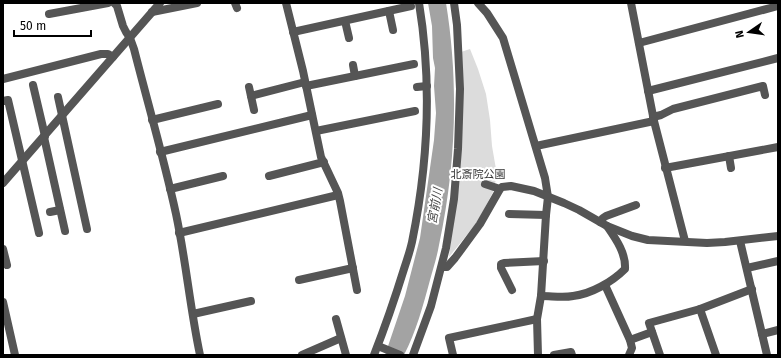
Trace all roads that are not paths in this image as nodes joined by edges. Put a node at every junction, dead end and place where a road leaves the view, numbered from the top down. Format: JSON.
{"nodes":[{"id":1,"x":108,"y":3,"type":"edge"},
{"id":2,"x":114,"y":3,"type":"edge"},
{"id":3,"x":160,"y":3,"type":"edge"},
{"id":4,"x":195,"y":3,"type":"edge"},
{"id":5,"x":286,"y":3,"type":"edge"},
{"id":6,"x":454,"y":3,"type":"edge"},
{"id":7,"x":478,"y":3,"type":"edge"},
{"id":8,"x":632,"y":3,"type":"edge"},
{"id":9,"x":415,"y":4,"type":"edge"},
{"id":10,"x":778,"y":6,"type":"edge"},
{"id":11,"x":389,"y":11,"type":"junction"},
{"id":12,"x":152,"y":12,"type":"junction"},
{"id":13,"x":195,"y":13,"type":"dead end"},
{"id":14,"x":49,"y":14,"type":"dead end"},
{"id":15,"x":345,"y":20,"type":"junction"},
{"id":16,"x":393,"y":30,"type":"dead end"},
{"id":17,"x":293,"y":32,"type":"junction"},
{"id":18,"x":130,"y":38,"type":"junction"},
{"id":19,"x":349,"y":38,"type":"dead end"},
{"id":20,"x":639,"y":43,"type":"junction"},
{"id":21,"x":113,"y":57,"type":"junction"},
{"id":22,"x":402,"y":57,"type":"dead end"},
{"id":23,"x":778,"y":58,"type":"edge"},
{"id":24,"x":414,"y":64,"type":"dead end"},
{"id":25,"x":353,"y":65,"type":"dead end"},
{"id":26,"x":404,"y":66,"type":"junction"},
{"id":27,"x":355,"y":76,"type":"junction"},
{"id":28,"x":3,"y":79,"type":"edge"},
{"id":29,"x":306,"y":84,"type":"junction"},
{"id":30,"x":33,"y":85,"type":"dead end"},
{"id":31,"x":427,"y":86,"type":"junction"},
{"id":32,"x":249,"y":87,"type":"dead end"},
{"id":33,"x":417,"y":87,"type":"dead end"},
{"id":34,"x":648,"y":91,"type":"junction"},
{"id":35,"x":765,"y":95,"type":"dead end"},
{"id":36,"x":251,"y":96,"type":"junction"},
{"id":37,"x":58,"y":97,"type":"dead end"},
{"id":38,"x":3,"y":101,"type":"edge"},
{"id":39,"x":218,"y":104,"type":"dead end"},
{"id":40,"x":254,"y":110,"type":"dead end"},
{"id":41,"x":415,"y":111,"type":"dead end"},
{"id":42,"x":312,"y":115,"type":"junction"},
{"id":43,"x":62,"y":116,"type":"junction"},
{"id":44,"x":653,"y":119,"type":"junction"},
{"id":45,"x":152,"y":120,"type":"junction"},
{"id":46,"x":316,"y":131,"type":"junction"},
{"id":47,"x":44,"y":136,"type":"junction"},
{"id":48,"x":536,"y":146,"type":"junction"},
{"id":49,"x":778,"y":147,"type":"edge"},
{"id":50,"x":160,"y":152,"type":"junction"},
{"id":51,"x":729,"y":156,"type":"junction"},
{"id":52,"x":23,"y":160,"type":"junction"},
{"id":53,"x":324,"y":162,"type":"junction"},
{"id":54,"x":665,"y":168,"type":"junction"},
{"id":55,"x":731,"y":168,"type":"dead end"},
{"id":56,"x":223,"y":176,"type":"dead end"},
{"id":57,"x":269,"y":176,"type":"dead end"},
{"id":58,"x":3,"y":184,"type":"edge"},
{"id":59,"x":485,"y":184,"type":"dead end"},
{"id":60,"x":170,"y":189,"type":"junction"},
{"id":61,"x":500,"y":189,"type":"junction"},
{"id":62,"x":338,"y":195,"type":"junction"},
{"id":63,"x":548,"y":197,"type":"junction"},
{"id":64,"x":636,"y":205,"type":"dead end"},
{"id":65,"x":60,"y":210,"type":"junction"},
{"id":66,"x":50,"y":212,"type":"dead end"},
{"id":67,"x":509,"y":214,"type":"dead end"},
{"id":68,"x":546,"y":215,"type":"junction"},
{"id":69,"x":603,"y":224,"type":"junction"},
{"id":70,"x":87,"y":229,"type":"dead end"},
{"id":71,"x":65,"y":231,"type":"dead end"},
{"id":72,"x":39,"y":233,"type":"dead end"},
{"id":73,"x":179,"y":233,"type":"junction"},
{"id":74,"x":778,"y":236,"type":"edge"},
{"id":75,"x":684,"y":241,"type":"junction"},
{"id":76,"x":740,"y":241,"type":"junction"},
{"id":77,"x":3,"y":249,"type":"edge"},
{"id":78,"x":544,"y":261,"type":"junction"},
{"id":79,"x":778,"y":261,"type":"edge"},
{"id":80,"x":7,"y":265,"type":"dead end"},
{"id":81,"x":442,"y":267,"type":"junction"},
{"id":82,"x":353,"y":268,"type":"junction"},
{"id":83,"x":747,"y":268,"type":"junction"},
{"id":84,"x":299,"y":280,"type":"dead end"},
{"id":85,"x":605,"y":285,"type":"junction"},
{"id":86,"x":752,"y":289,"type":"junction"},
{"id":87,"x":357,"y":290,"type":"dead end"},
{"id":88,"x":512,"y":290,"type":"dead end"},
{"id":89,"x":541,"y":296,"type":"junction"},
{"id":90,"x":251,"y":301,"type":"dead end"},
{"id":91,"x":3,"y":302,"type":"edge"},
{"id":92,"x":700,"y":309,"type":"junction"},
{"id":93,"x":193,"y":314,"type":"junction"},
{"id":94,"x":336,"y":319,"type":"dead end"},
{"id":95,"x":537,"y":319,"type":"junction"},
{"id":96,"x":778,"y":330,"type":"edge"},
{"id":97,"x":652,"y":332,"type":"junction"},
{"id":98,"x":762,"y":334,"type":"junction"},
{"id":99,"x":341,"y":338,"type":"junction"},
{"id":100,"x":630,"y":340,"type":"junction"},
{"id":101,"x":379,"y":346,"type":"junction"},
{"id":102,"x":199,"y":352,"type":"edge"},
{"id":103,"x":14,"y":355,"type":"edge"},
{"id":104,"x":304,"y":355,"type":"edge"},
{"id":105,"x":346,"y":355,"type":"edge"},
{"id":106,"x":374,"y":355,"type":"edge"},
{"id":107,"x":400,"y":355,"type":"edge"},
{"id":108,"x":413,"y":355,"type":"edge"},
{"id":109,"x":453,"y":355,"type":"edge"},
{"id":110,"x":538,"y":355,"type":"edge"},
{"id":111,"x":554,"y":355,"type":"edge"},
{"id":112,"x":572,"y":355,"type":"edge"},
{"id":113,"x":629,"y":355,"type":"edge"},
{"id":114,"x":660,"y":355,"type":"edge"},
{"id":115,"x":716,"y":355,"type":"edge"},
{"id":116,"x":767,"y":355,"type":"edge"}],
"edges":[{"from":1,"to":14,"type":"street"},
{"from":2,"to":18,"type":"street"},
{"from":3,"to":12,"type":"street"},
{"from":4,"to":12,"type":"street"},
{"from":4,"to":13,"type":"street"},
{"from":5,"to":17,"type":"street"},
{"from":6,"to":81,"type":"street"},
{"from":7,"to":48,"type":"street"},
{"from":8,"to":20,"type":"street"},
{"from":9,"to":11,"type":"street"},
{"from":9,"to":31,"type":"street"},
{"from":10,"to":20,"type":"street"},
{"from":11,"to":15,"type":"street"},
{"from":11,"to":16,"type":"street"},
{"from":12,"to":18,"type":"street"},
{"from":15,"to":17,"type":"street"},
{"from":15,"to":19,"type":"street"},
{"from":17,"to":29,"type":"street"},
{"from":18,"to":21,"type":"street"},
{"from":18,"to":45,"type":"street"},
{"from":20,"to":34,"type":"street"},
{"from":21,"to":28,"type":"street"},
{"from":21,"to":43,"type":"street"},
{"from":22,"to":26,"type":"street"},
{"from":23,"to":34,"type":"street"},
{"from":24,"to":26,"type":"street"},
{"from":25,"to":27,"type":"street"},
{"from":26,"to":27,"type":"street"},
{"from":27,"to":29,"type":"street"},
{"from":29,"to":36,"type":"street"},
{"from":29,"to":42,"type":"street"},
{"from":30,"to":47,"type":"street"},
{"from":31,"to":33,"type":"street"},
{"from":31,"to":101,"type":"street"},
{"from":32,"to":36,"type":"street"},
{"from":34,"to":44,"type":"street"},
{"from":35,"to":44,"type":"street"},
{"from":36,"to":40,"type":"street"},
{"from":37,"to":43,"type":"street"},
{"from":38,"to":52,"type":"street"},
{"from":39,"to":45,"type":"street"},
{"from":41,"to":46,"type":"street"},
{"from":42,"to":46,"type":"street"},
{"from":42,"to":50,"type":"street"},
{"from":43,"to":47,"type":"street"},
{"from":43,"to":70,"type":"street"},
{"from":44,"to":48,"type":"street"},
{"from":44,"to":54,"type":"street"},
{"from":45,"to":50,"type":"street"},
{"from":46,"to":53,"type":"street"},
{"from":47,"to":52,"type":"street"},
{"from":47,"to":65,"type":"street"},
{"from":48,"to":63,"type":"street"},
{"from":49,"to":51,"type":"street"},
{"from":50,"to":60,"type":"street"},
{"from":51,"to":54,"type":"street"},
{"from":51,"to":55,"type":"street"},
{"from":52,"to":58,"type":"street"},
{"from":52,"to":72,"type":"street"},
{"from":53,"to":57,"type":"street"},
{"from":53,"to":62,"type":"street"},
{"from":54,"to":75,"type":"street"},
{"from":56,"to":60,"type":"street"},
{"from":59,"to":61,"type":"street"},
{"from":60,"to":73,"type":"street"},
{"from":61,"to":63,"type":"street"},
{"from":61,"to":81,"type":"street"},
{"from":62,"to":73,"type":"street"},
{"from":62,"to":82,"type":"street"},
{"from":63,"to":68,"type":"street"},
{"from":63,"to":69,"type":"street"},
{"from":64,"to":69,"type":"street"},
{"from":65,"to":66,"type":"street"},
{"from":65,"to":71,"type":"street"},
{"from":67,"to":68,"type":"street"},
{"from":68,"to":78,"type":"street"},
{"from":69,"to":75,"type":"street"},
{"from":69,"to":85,"type":"street"},
{"from":73,"to":93,"type":"street"},
{"from":74,"to":76,"type":"street"},
{"from":75,"to":76,"type":"street"},
{"from":76,"to":83,"type":"street"},
{"from":77,"to":80,"type":"street"},
{"from":78,"to":88,"type":"street"},
{"from":78,"to":89,"type":"street"},
{"from":79,"to":83,"type":"street"},
{"from":81,"to":108,"type":"street"},
{"from":82,"to":84,"type":"street"},
{"from":82,"to":87,"type":"street"},
{"from":83,"to":86,"type":"street"},
{"from":85,"to":89,"type":"street"},
{"from":85,"to":100,"type":"street"},
{"from":86,"to":92,"type":"street"},
{"from":86,"to":98,"type":"street"},
{"from":89,"to":95,"type":"street"},
{"from":90,"to":93,"type":"street"},
{"from":91,"to":103,"type":"street"},
{"from":92,"to":97,"type":"street"},
{"from":92,"to":115,"type":"street"},
{"from":93,"to":102,"type":"street"},
{"from":94,"to":99,"type":"street"},
{"from":95,"to":109,"type":"street"},
{"from":95,"to":110,"type":"street"},
{"from":96,"to":98,"type":"street"},
{"from":97,"to":100,"type":"street"},
{"from":97,"to":114,"type":"street"},
{"from":98,"to":116,"type":"street"},
{"from":99,"to":104,"type":"street"},
{"from":99,"to":105,"type":"street"},
{"from":100,"to":113,"type":"street"},
{"from":101,"to":106,"type":"street"},
{"from":101,"to":107,"type":"street"},
{"from":111,"to":112,"type":"street"}]}
